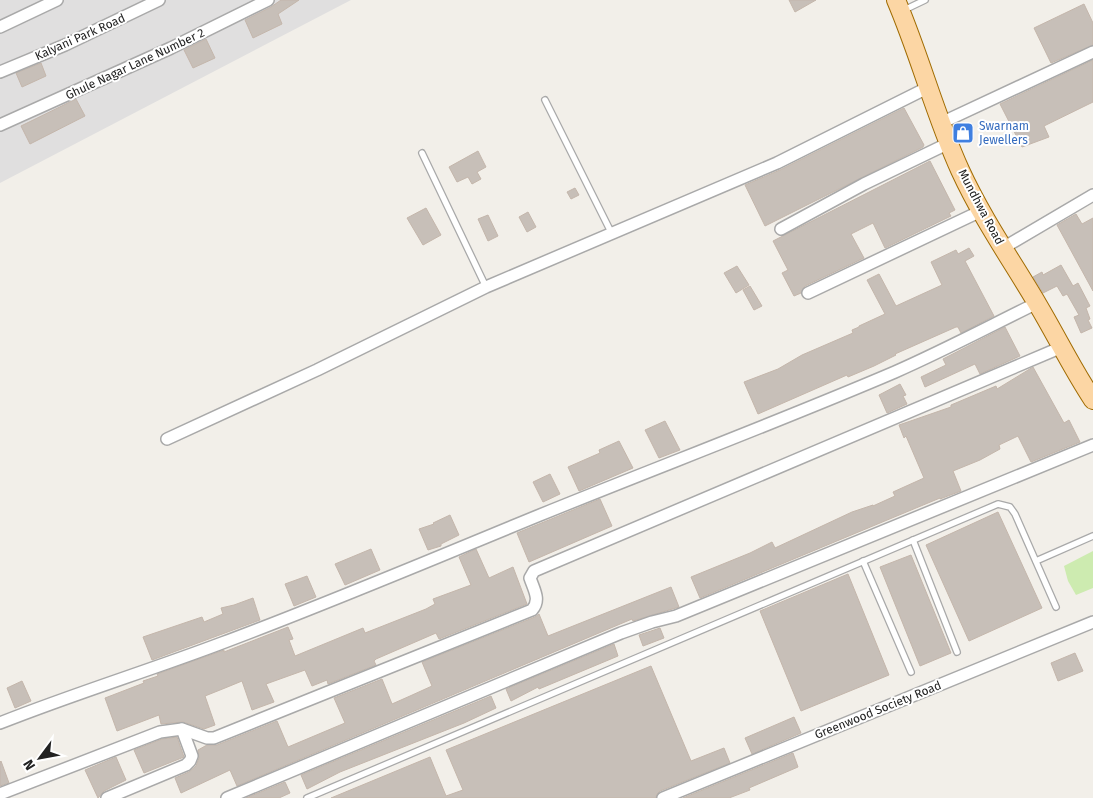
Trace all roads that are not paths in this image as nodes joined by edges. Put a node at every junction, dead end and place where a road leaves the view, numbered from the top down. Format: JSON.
{"nodes":[{"id":1,"x":57,"y":0,"type":"edge"},
{"id":2,"x":159,"y":0,"type":"edge"},
{"id":3,"x":268,"y":0,"type":"edge"},
{"id":4,"x":925,"y":0,"type":"edge"},
{"id":5,"x":899,"y":6,"type":"edge"},
{"id":6,"x":0,"y":27,"type":"edge"},
{"id":7,"x":1093,"y":52,"type":"edge"},
{"id":8,"x":0,"y":72,"type":"edge"},
{"id":9,"x":929,"y":87,"type":"junction"},
{"id":10,"x":545,"y":100,"type":"dead end"},
{"id":11,"x":941,"y":123,"type":"junction"},
{"id":12,"x":0,"y":125,"type":"edge"},
{"id":13,"x":949,"y":143,"type":"junction"},
{"id":14,"x":422,"y":153,"type":"dead end"},
{"id":15,"x":1093,"y":194,"type":"edge"},
{"id":16,"x":981,"y":211,"type":"junction"},
{"id":17,"x":781,"y":229,"type":"dead end"},
{"id":18,"x":612,"y":234,"type":"junction"},
{"id":19,"x":1003,"y":248,"type":"junction"},
{"id":20,"x":486,"y":287,"type":"junction"},
{"id":21,"x":808,"y":293,"type":"dead end"},
{"id":22,"x":1037,"y":303,"type":"junction"},
{"id":23,"x":1062,"y":347,"type":"junction"},
{"id":24,"x":1093,"y":400,"type":"edge"},
{"id":25,"x":167,"y":439,"type":"dead end"},
{"id":26,"x":1093,"y":446,"type":"edge"},
{"id":27,"x":1093,"y":536,"type":"edge"},
{"id":28,"x":913,"y":540,"type":"junction"},
{"id":29,"x":863,"y":561,"type":"junction"},
{"id":30,"x":1036,"y":561,"type":"junction"},
{"id":31,"x":1056,"y":607,"type":"dead end"},
{"id":32,"x":1093,"y":622,"type":"edge"},
{"id":33,"x":957,"y":652,"type":"dead end"},
{"id":34,"x":911,"y":672,"type":"dead end"},
{"id":35,"x":0,"y":723,"type":"edge"},
{"id":36,"x":182,"y":730,"type":"junction"},
{"id":37,"x":0,"y":794,"type":"edge"},
{"id":38,"x":107,"y":798,"type":"edge"},
{"id":39,"x":227,"y":798,"type":"edge"},
{"id":40,"x":307,"y":798,"type":"edge"},
{"id":41,"x":663,"y":798,"type":"edge"}],
"edges":[{"from":1,"to":6,"type":"street"},
{"from":2,"to":8,"type":"street","name":"Kalyani Park Road"},
{"from":3,"to":12,"type":"street","name":"Ghule Nagar Lane Number 2"},
{"from":4,"to":5,"type":"lane"},
{"from":5,"to":9,"type":"main road","name":"Mundhwa Road"},
{"from":7,"to":11,"type":"street"},
{"from":9,"to":11,"type":"main road","name":"Mundhwa Road"},
{"from":9,"to":18,"type":"street"},
{"from":10,"to":18,"type":"lane"},
{"from":11,"to":13,"type":"main road","name":"Mundhwa Road"},
{"from":13,"to":16,"type":"main road","name":"Mundhwa Road"},
{"from":13,"to":17,"type":"street"},
{"from":14,"to":20,"type":"lane"},
{"from":15,"to":19,"type":"street"},
{"from":16,"to":19,"type":"main road","name":"Mundhwa Road"},
{"from":16,"to":21,"type":"street"},
{"from":18,"to":20,"type":"street"},
{"from":19,"to":22,"type":"main road","name":"Mundhwa Road"},
{"from":20,"to":25,"type":"street"},
{"from":22,"to":23,"type":"main road","name":"Mundhwa Road"},
{"from":22,"to":35,"type":"street"},
{"from":23,"to":24,"type":"main road","name":"Mundhwa Road"},
{"from":23,"to":36,"type":"street"},
{"from":26,"to":39,"type":"street"},
{"from":27,"to":30,"type":"lane"},
{"from":28,"to":29,"type":"lane"},
{"from":28,"to":30,"type":"lane"},
{"from":28,"to":33,"type":"lane"},
{"from":29,"to":34,"type":"lane"},
{"from":29,"to":40,"type":"lane"},
{"from":30,"to":31,"type":"lane"},
{"from":32,"to":41,"type":"street","name":"Greenwood Society Road"},
{"from":36,"to":37,"type":"street"},
{"from":36,"to":38,"type":"street"}]}
